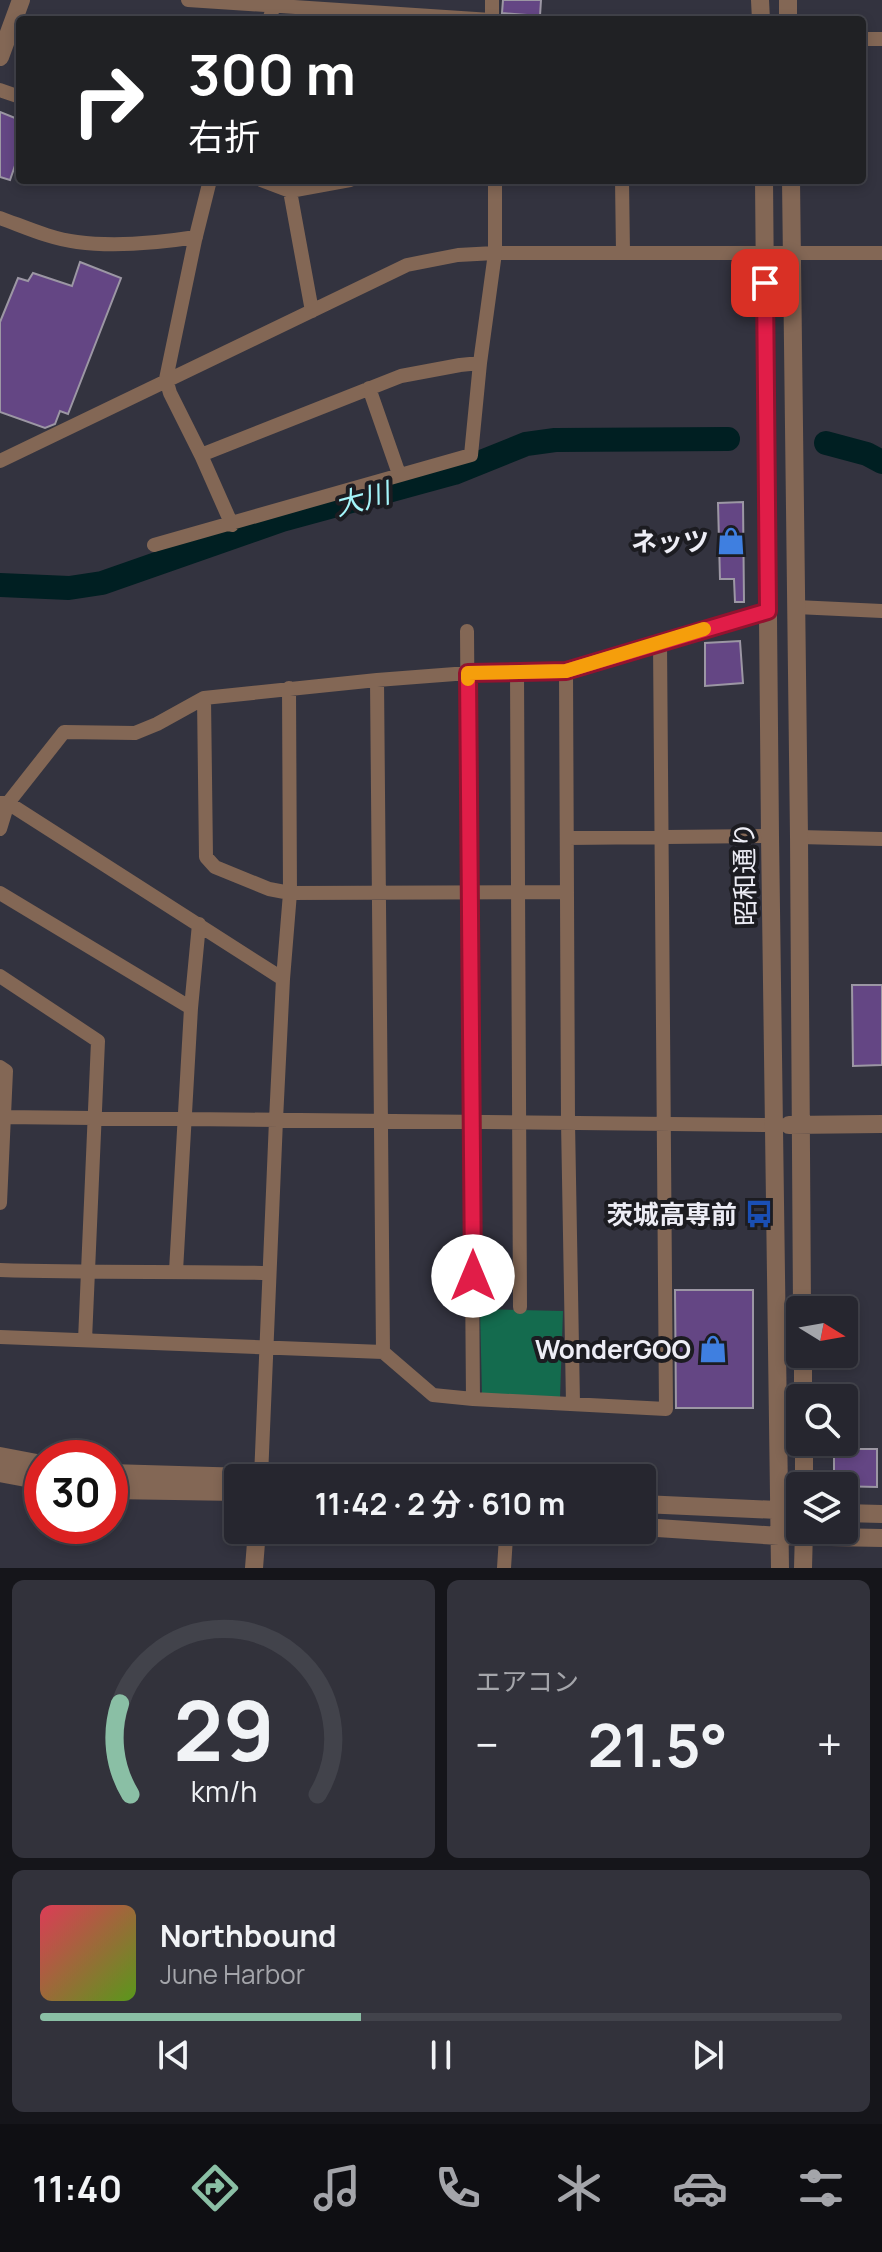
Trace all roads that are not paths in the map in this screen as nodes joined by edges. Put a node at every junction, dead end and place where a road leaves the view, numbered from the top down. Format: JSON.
{"nodes":[{"id":1,"x":21,"y":0,"type":"edge"},
{"id":2,"x":188,"y":0,"type":"edge"},
{"id":3,"x":275,"y":2,"type":"edge"},
{"id":4,"x":444,"y":16,"type":"edge"},
{"id":5,"x":0,"y":57,"type":"edge"},
{"id":6,"x":209,"y":184,"type":"edge"},
{"id":7,"x":272,"y":184,"type":"edge"},
{"id":8,"x":328,"y":184,"type":"edge"},
{"id":9,"x":495,"y":184,"type":"edge"},
{"id":10,"x":622,"y":184,"type":"edge"},
{"id":11,"x":764,"y":184,"type":"edge"},
{"id":12,"x":791,"y":184,"type":"edge"},
{"id":13,"x":290,"y":191,"type":"junction"},
{"id":14,"x":0,"y":218,"type":"edge"},
{"id":15,"x":196,"y":237,"type":"junction"},
{"id":16,"x":495,"y":253,"type":"junction"},
{"id":17,"x":623,"y":253,"type":"junction"},
{"id":18,"x":765,"y":253,"type":"junction"},
{"id":19,"x":792,"y":253,"type":"junction"},
{"id":20,"x":882,"y":253,"type":"edge"},
{"id":21,"x":312,"y":311,"type":"junction"},
{"id":22,"x":480,"y":363,"type":"junction"},
{"id":23,"x":166,"y":379,"type":"junction"},
{"id":24,"x":369,"y":388,"type":"junction"},
{"id":25,"x":201,"y":455,"type":"junction"},
{"id":26,"x":0,"y":461,"type":"edge"},
{"id":27,"x":399,"y":474,"type":"junction"},
{"id":28,"x":232,"y":525,"type":"junction"},
{"id":29,"x":154,"y":545,"type":"dead end"},
{"id":30,"x":796,"y":607,"type":"junction"},
{"id":31,"x":768,"y":611,"type":"junction"},
{"id":32,"x":882,"y":611,"type":"edge"},
{"id":33,"x":467,"y":631,"type":"dead end"},
{"id":34,"x":660,"y":642,"type":"junction"},
{"id":35,"x":566,"y":671,"type":"junction"},
{"id":36,"x":517,"y":672,"type":"junction"},
{"id":37,"x":468,"y":673,"type":"junction"},
{"id":38,"x":377,"y":680,"type":"junction"},
{"id":39,"x":289,"y":688,"type":"junction"},
{"id":40,"x":204,"y":698,"type":"junction"},
{"id":41,"x":4,"y":803,"type":"edge"},
{"id":42,"x":0,"y":829,"type":"edge"},
{"id":43,"x":770,"y":836,"type":"junction"},
{"id":44,"x":799,"y":837,"type":"junction"},
{"id":45,"x":567,"y":838,"type":"junction"},
{"id":46,"x":662,"y":838,"type":"junction"},
{"id":47,"x":882,"y":839,"type":"edge"},
{"id":48,"x":567,"y":892,"type":"junction"},
{"id":49,"x":0,"y":893,"type":"edge"},
{"id":50,"x":290,"y":893,"type":"junction"},
{"id":51,"x":380,"y":893,"type":"junction"},
{"id":52,"x":469,"y":893,"type":"junction"},
{"id":53,"x":519,"y":893,"type":"junction"},
{"id":54,"x":199,"y":924,"type":"junction"},
{"id":55,"x":0,"y":976,"type":"edge"},
{"id":56,"x":283,"y":979,"type":"junction"},
{"id":57,"x":191,"y":1008,"type":"junction"},
{"id":58,"x":0,"y":1067,"type":"edge"},
{"id":59,"x":2,"y":1117,"type":"edge"},
{"id":60,"x":185,"y":1118,"type":"junction"},
{"id":61,"x":95,"y":1119,"type":"junction"},
{"id":62,"x":276,"y":1120,"type":"junction"},
{"id":63,"x":381,"y":1121,"type":"junction"},
{"id":64,"x":473,"y":1121,"type":"junction"},
{"id":65,"x":521,"y":1122,"type":"junction"},
{"id":66,"x":568,"y":1122,"type":"junction"},
{"id":67,"x":663,"y":1123,"type":"junction"},
{"id":68,"x":800,"y":1124,"type":"junction"},
{"id":69,"x":882,"y":1124,"type":"edge"},
{"id":70,"x":774,"y":1125,"type":"junction"},
{"id":71,"x":0,"y":1203,"type":"edge"},
{"id":72,"x":0,"y":1270,"type":"edge"},
{"id":73,"x":176,"y":1271,"type":"junction"},
{"id":74,"x":88,"y":1273,"type":"junction"},
{"id":75,"x":269,"y":1273,"type":"junction"},
{"id":76,"x":802,"y":1296,"type":"edge"},
{"id":77,"x":520,"y":1307,"type":"dead end"},
{"id":78,"x":0,"y":1337,"type":"edge"},
{"id":79,"x":85,"y":1340,"type":"junction"},
{"id":80,"x":266,"y":1347,"type":"junction"},
{"id":81,"x":383,"y":1352,"type":"junction"},
{"id":82,"x":473,"y":1399,"type":"junction"},
{"id":83,"x":573,"y":1404,"type":"junction"},
{"id":84,"x":0,"y":1456,"type":"edge"},
{"id":85,"x":24,"y":1461,"type":"edge"},
{"id":86,"x":267,"y":1464,"type":"edge"},
{"id":87,"x":0,"y":1473,"type":"edge"},
{"id":88,"x":128,"y":1474,"type":"edge"},
{"id":89,"x":224,"y":1477,"type":"edge"},
{"id":90,"x":24,"y":1478,"type":"edge"},
{"id":91,"x":128,"y":1490,"type":"edge"},
{"id":92,"x":224,"y":1492,"type":"edge"},
{"id":93,"x":656,"y":1505,"type":"edge"},
{"id":94,"x":778,"y":1511,"type":"junction"},
{"id":95,"x":786,"y":1511,"type":"edge"},
{"id":96,"x":858,"y":1513,"type":"edge"},
{"id":97,"x":882,"y":1514,"type":"edge"},
{"id":98,"x":656,"y":1528,"type":"edge"},
{"id":99,"x":786,"y":1535,"type":"edge"},
{"id":100,"x":779,"y":1536,"type":"junction"},
{"id":101,"x":858,"y":1536,"type":"edge"},
{"id":102,"x":882,"y":1538,"type":"edge"},
{"id":103,"x":256,"y":1544,"type":"edge"},
{"id":104,"x":506,"y":1544,"type":"edge"},
{"id":105,"x":804,"y":1544,"type":"edge"},
{"id":106,"x":254,"y":1568,"type":"edge"},
{"id":107,"x":504,"y":1568,"type":"edge"},
{"id":108,"x":780,"y":1568,"type":"edge"},
{"id":109,"x":803,"y":1568,"type":"edge"}],
"edges":[{"from":1,"to":5,"type":"street"},
{"from":2,"to":3,"type":"street"},
{"from":3,"to":4,"type":"street"},
{"from":6,"to":15,"type":"street"},
{"from":7,"to":13,"type":"street"},
{"from":8,"to":13,"type":"street"},
{"from":9,"to":16,"type":"street"},
{"from":10,"to":17,"type":"street"},
{"from":11,"to":18,"type":"street","name":"昭和通り"},
{"from":12,"to":19,"type":"street"},
{"from":13,"to":21,"type":"street"},
{"from":14,"to":15,"type":"street"},
{"from":15,"to":23,"type":"street"},
{"from":16,"to":17,"type":"street"},
{"from":16,"to":21,"type":"street"},
{"from":16,"to":22,"type":"street"},
{"from":17,"to":18,"type":"street"},
{"from":18,"to":19,"type":"street"},
{"from":18,"to":31,"type":"street","name":"昭和通り"},
{"from":19,"to":20,"type":"street"},
{"from":19,"to":30,"type":"street"},
{"from":21,"to":23,"type":"street"},
{"from":22,"to":24,"type":"street"},
{"from":22,"to":27,"type":"street"},
{"from":23,"to":25,"type":"street"},
{"from":23,"to":26,"type":"street"},
{"from":24,"to":25,"type":"street"},
{"from":24,"to":27,"type":"street"},
{"from":25,"to":28,"type":"street"},
{"from":27,"to":28,"type":"street"},
{"from":28,"to":29,"type":"street"},
{"from":30,"to":32,"type":"street"},
{"from":30,"to":44,"type":"street"},
{"from":31,"to":34,"type":"street"},
{"from":31,"to":43,"type":"street","name":"昭和通り"},
{"from":33,"to":37,"type":"street"},
{"from":34,"to":35,"type":"street"},
{"from":34,"to":46,"type":"street"},
{"from":35,"to":36,"type":"street"},
{"from":35,"to":45,"type":"street"},
{"from":36,"to":37,"type":"street"},
{"from":36,"to":53,"type":"street"},
{"from":37,"to":38,"type":"street"},
{"from":37,"to":52,"type":"street"},
{"from":38,"to":39,"type":"street"},
{"from":38,"to":51,"type":"street"},
{"from":39,"to":40,"type":"street"},
{"from":39,"to":50,"type":"street"},
{"from":40,"to":41,"type":"street"},
{"from":40,"to":50,"type":"street"},
{"from":41,"to":42,"type":"street"},
{"from":41,"to":54,"type":"street"},
{"from":43,"to":46,"type":"street"},
{"from":43,"to":70,"type":"street","name":"昭和通り"},
{"from":44,"to":47,"type":"street"},
{"from":44,"to":68,"type":"street"},
{"from":45,"to":46,"type":"street"},
{"from":45,"to":48,"type":"street"},
{"from":46,"to":67,"type":"street"},
{"from":48,"to":53,"type":"street"},
{"from":48,"to":66,"type":"street"},
{"from":49,"to":57,"type":"street"},
{"from":50,"to":51,"type":"street"},
{"from":50,"to":56,"type":"street"},
{"from":51,"to":52,"type":"street"},
{"from":51,"to":63,"type":"street"},
{"from":52,"to":53,"type":"street"},
{"from":52,"to":64,"type":"street"},
{"from":53,"to":65,"type":"street"},
{"from":54,"to":56,"type":"street"},
{"from":54,"to":57,"type":"street"},
{"from":55,"to":61,"type":"street"},
{"from":56,"to":62,"type":"street"},
{"from":57,"to":60,"type":"street"},
{"from":58,"to":59,"type":"street"},
{"from":59,"to":61,"type":"street"},
{"from":59,"to":71,"type":"street"},
{"from":60,"to":61,"type":"street"},
{"from":60,"to":62,"type":"street"},
{"from":60,"to":73,"type":"street"},
{"from":61,"to":74,"type":"street"},
{"from":62,"to":63,"type":"street"},
{"from":62,"to":75,"type":"street"},
{"from":63,"to":64,"type":"street"},
{"from":63,"to":81,"type":"street"},
{"from":64,"to":65,"type":"street"},
{"from":64,"to":82,"type":"street"},
{"from":65,"to":66,"type":"street"},
{"from":65,"to":77,"type":"street"},
{"from":66,"to":67,"type":"street"},
{"from":66,"to":83,"type":"street"},
{"from":67,"to":70,"type":"street"},
{"from":67,"to":83,"type":"street"},
{"from":68,"to":69,"type":"street"},
{"from":68,"to":70,"type":"street"},
{"from":68,"to":76,"type":"street"},
{"from":70,"to":94,"type":"street","name":"昭和通り"},
{"from":72,"to":74,"type":"street"},
{"from":73,"to":74,"type":"street"},
{"from":73,"to":75,"type":"street"},
{"from":74,"to":79,"type":"street"},
{"from":75,"to":80,"type":"street"},
{"from":78,"to":79,"type":"street"},
{"from":79,"to":80,"type":"street"},
{"from":80,"to":81,"type":"street"},
{"from":80,"to":86,"type":"street"},
{"from":81,"to":82,"type":"street"},
{"from":82,"to":83,"type":"street"},
{"from":84,"to":85,"type":"street"},
{"from":87,"to":90,"type":"street"},
{"from":88,"to":89,"type":"street"},
{"from":91,"to":92,"type":"street"},
{"from":93,"to":94,"type":"street"},
{"from":94,"to":95,"type":"street"},
{"from":94,"to":100,"type":"street","name":"昭和通り"},
{"from":96,"to":97,"type":"street"},
{"from":98,"to":100,"type":"street"},
{"from":99,"to":100,"type":"street"},
{"from":100,"to":108,"type":"street","name":"昭和通り"},
{"from":101,"to":102,"type":"street"},
{"from":103,"to":106,"type":"street"},
{"from":104,"to":107,"type":"street"},
{"from":105,"to":109,"type":"street"}]}
